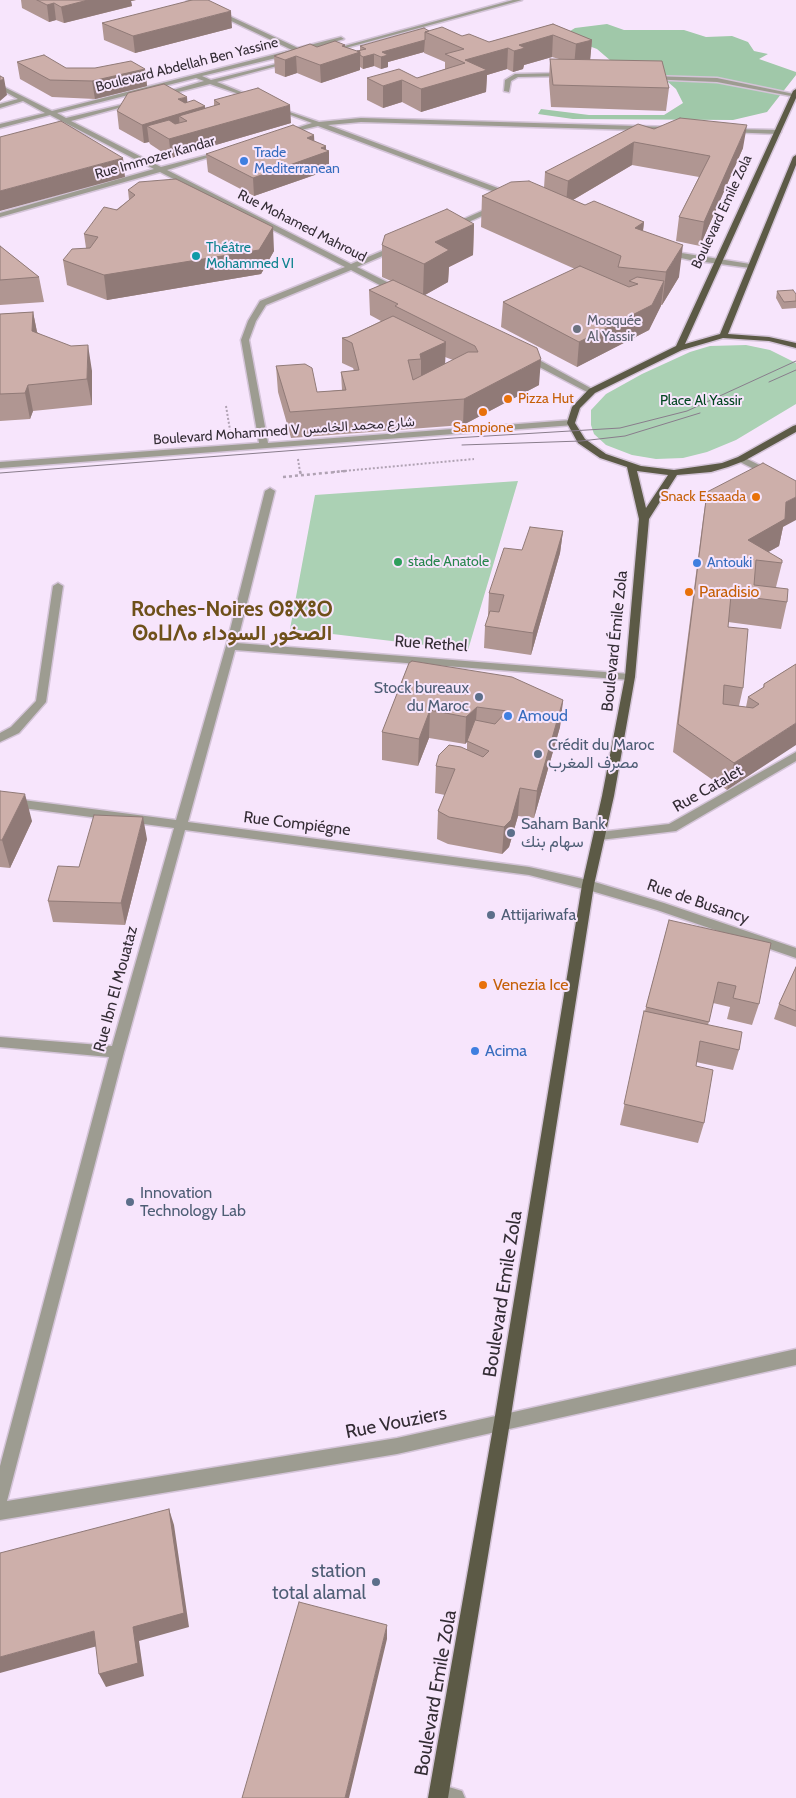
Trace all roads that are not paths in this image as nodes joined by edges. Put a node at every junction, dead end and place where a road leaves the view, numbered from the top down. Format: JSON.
{"nodes":[{"id":1,"x":190,"y":0,"type":"edge"},
{"id":2,"x":496,"y":0,"type":"edge"},
{"id":3,"x":519,"y":0,"type":"edge"},
{"id":4,"x":382,"y":29,"type":"dead end"},
{"id":5,"x":344,"y":38,"type":"dead end"},
{"id":6,"x":296,"y":50,"type":"junction"},
{"id":7,"x":318,"y":54,"type":"edge"},
{"id":8,"x":196,"y":76,"type":"junction"},
{"id":9,"x":574,"y":76,"type":"edge"},
{"id":10,"x":640,"y":78,"type":"edge"},
{"id":11,"x":209,"y":82,"type":"junction"},
{"id":12,"x":0,"y":86,"type":"edge"},
{"id":13,"x":507,"y":91,"type":"dead end"},
{"id":14,"x":795,"y":94,"type":"edge"},
{"id":15,"x":152,"y":97,"type":"edge"},
{"id":16,"x":24,"y":99,"type":"junction"},
{"id":17,"x":142,"y":100,"type":"edge"},
{"id":18,"x":0,"y":106,"type":"edge"},
{"id":19,"x":51,"y":113,"type":"junction"},
{"id":20,"x":66,"y":120,"type":"junction"},
{"id":21,"x":56,"y":123,"type":"edge"},
{"id":22,"x":317,"y":124,"type":"junction"},
{"id":23,"x":0,"y":126,"type":"edge"},
{"id":24,"x":641,"y":128,"type":"junction"},
{"id":25,"x":679,"y":129,"type":"edge"},
{"id":26,"x":717,"y":130,"type":"edge"},
{"id":27,"x":778,"y":132,"type":"junction"},
{"id":28,"x":281,"y":135,"type":"edge"},
{"id":29,"x":624,"y":138,"type":"edge"},
{"id":30,"x":226,"y":151,"type":"edge"},
{"id":31,"x":796,"y":157,"type":"edge"},
{"id":32,"x":163,"y":170,"type":"junction"},
{"id":33,"x":510,"y":203,"type":"edge"},
{"id":34,"x":501,"y":206,"type":"edge"},
{"id":35,"x":0,"y":215,"type":"edge"},
{"id":36,"x":439,"y":231,"type":"edge"},
{"id":37,"x":404,"y":245,"type":"edge"},
{"id":38,"x":660,"y":249,"type":"edge"},
{"id":39,"x":718,"y":263,"type":"junction"},
{"id":40,"x":351,"y":266,"type":"junction"},
{"id":41,"x":750,"y":266,"type":"junction"},
{"id":42,"x":404,"y":294,"type":"edge"},
{"id":43,"x":723,"y":336,"type":"junction"},
{"id":44,"x":796,"y":346,"type":"edge"},
{"id":45,"x":679,"y":348,"type":"junction"},
{"id":46,"x":518,"y":353,"type":"edge"},
{"id":47,"x":592,"y":391,"type":"junction"},
{"id":48,"x":571,"y":423,"type":"junction"},
{"id":49,"x":796,"y":428,"type":"edge"},
{"id":50,"x":264,"y":446,"type":"junction"},
{"id":51,"x":741,"y":459,"type":"junction"},
{"id":52,"x":0,"y":465,"type":"edge"},
{"id":53,"x":631,"y":466,"type":"junction"},
{"id":54,"x":674,"y":473,"type":"junction"},
{"id":55,"x":796,"y":487,"type":"edge"},
{"id":56,"x":270,"y":491,"type":"dead end"},
{"id":57,"x":644,"y":519,"type":"junction"},
{"id":58,"x":58,"y":586,"type":"dead end"},
{"id":59,"x":230,"y":646,"type":"junction"},
{"id":60,"x":630,"y":677,"type":"junction"},
{"id":61,"x":0,"y":738,"type":"edge"},
{"id":62,"x":796,"y":756,"type":"edge"},
{"id":63,"x":608,"y":796,"type":"joint"},
{"id":64,"x":0,"y":801,"type":"edge"},
{"id":65,"x":179,"y":825,"type":"junction"},
{"id":66,"x":600,"y":836,"type":"junction"},
{"id":67,"x":588,"y":884,"type":"junction"},
{"id":68,"x":796,"y":953,"type":"edge"},
{"id":69,"x":0,"y":1042,"type":"edge"},
{"id":70,"x":117,"y":1052,"type":"junction"},
{"id":71,"x":796,"y":1357,"type":"edge"},
{"id":72,"x":502,"y":1422,"type":"junction"},
{"id":73,"x":0,"y":1498,"type":"edge"},
{"id":74,"x":0,"y":1511,"type":"edge"},
{"id":75,"x":444,"y":1797,"type":"edge"}],
"edges":[{"from":1,"to":6,"type":"street"},
{"from":2,"to":4,"type":"street"},
{"from":3,"to":7,"type":"street"},
{"from":5,"to":6,"type":"street","name":"Boulevard Abdellah Ben Yassine"},
{"from":6,"to":8,"type":"street","name":"Boulevard Abdellah Ben Yassine"},
{"from":6,"to":11,"type":"street","name":"Boulevard Abdellah Ben Yassine"},
{"from":8,"to":11,"type":"street"},
{"from":8,"to":19,"type":"street","name":"Boulevard Abdellah Ben Yassine"},
{"from":9,"to":13,"type":"street"},
{"from":10,"to":14,"type":"street"},
{"from":11,"to":15,"type":"street","name":"Boulevard Abdellah Ben Yassine"},
{"from":11,"to":22,"type":"street"},
{"from":12,"to":16,"type":"street","name":"Rue Mohamed Mahroud"},
{"from":14,"to":27,"type":"main road","name":"Boulevard Emile Zola"},
{"from":16,"to":18,"type":"street"},
{"from":16,"to":19,"type":"street","name":"Rue Mohamed Mahroud"},
{"from":17,"to":20,"type":"street","name":"Boulevard Abdellah Ben Yassine"},
{"from":19,"to":20,"type":"street","name":"Rue Mohamed Mahroud"},
{"from":19,"to":23,"type":"street","name":"Boulevard Abdellah Ben Yassine"},
{"from":20,"to":21,"type":"street","name":"Boulevard Abdellah Ben Yassine"},
{"from":20,"to":32,"type":"street","name":"Rue Mohamed Mahroud"},
{"from":22,"to":24,"type":"street"},
{"from":22,"to":28,"type":"street"},
{"from":22,"to":33,"type":"street"},
{"from":24,"to":25,"type":"street"},
{"from":24,"to":29,"type":"street"},
{"from":26,"to":27,"type":"street"},
{"from":27,"to":39,"type":"main road","name":"Boulevard Emile Zola"},
{"from":30,"to":32,"type":"street","name":"Rue Immozer Kandar"},
{"from":31,"to":41,"type":"main road"},
{"from":32,"to":35,"type":"street","name":"Rue Immozer Kandar"},
{"from":32,"to":40,"type":"street","name":"Rue Mohamed Mahroud"},
{"from":34,"to":36,"type":"street"},
{"from":37,"to":40,"type":"street"},
{"from":38,"to":39,"type":"street"},
{"from":39,"to":41,"type":"street"},
{"from":39,"to":45,"type":"main road","name":"Boulevard Emile Zola"},
{"from":40,"to":42,"type":"street","name":"Rue Mohamed Mahroud"},
{"from":40,"to":50,"type":"street"},
{"from":41,"to":43,"type":"main road"},
{"from":43,"to":44,"type":"main road"},
{"from":43,"to":45,"type":"main road"},
{"from":45,"to":47,"type":"main road"},
{"from":46,"to":47,"type":"street"},
{"from":47,"to":48,"type":"main road"},
{"from":48,"to":50,"type":"street","name":"Boulevard Mohammed V شارع محمد الخامس"},
{"from":48,"to":53,"type":"main road"},
{"from":49,"to":51,"type":"main road"},
{"from":50,"to":52,"type":"street","name":"Boulevard Mohammed V شارع محمد الخامس"},
{"from":51,"to":54,"type":"main road"},
{"from":51,"to":55,"type":"street"},
{"from":53,"to":54,"type":"main road"},
{"from":53,"to":57,"type":"main road","name":"Boulevard Émile Zola"},
{"from":54,"to":57,"type":"main road","name":"Boulevard Émile Zola"},
{"from":56,"to":59,"type":"street","name":"Rue Ibn El Mouataz"},
{"from":57,"to":60,"type":"main road","name":"Boulevard Émile Zola"},
{"from":58,"to":61,"type":"street"},
{"from":59,"to":60,"type":"street","name":"Rue Rethel"},
{"from":59,"to":65,"type":"street","name":"Rue Ibn El Mouataz"},
{"from":60,"to":63,"type":"main road","name":"Boulevard Émile Zola"},
{"from":62,"to":66,"type":"street","name":"Rue Catalet"},
{"from":63,"to":66,"type":"main road","name":"Boulevard Emile Zola"},
{"from":64,"to":65,"type":"street","name":"Rue Compiégne"},
{"from":65,"to":67,"type":"street","name":"Rue Compiégne"},
{"from":65,"to":70,"type":"street","name":"Rue Ibn El Mouataz"},
{"from":66,"to":67,"type":"main road","name":"Boulevard Emile Zola"},
{"from":67,"to":68,"type":"street","name":"Rue de Busancy"},
{"from":67,"to":72,"type":"main road","name":"Boulevard Emile Zola"},
{"from":69,"to":70,"type":"street"},
{"from":70,"to":73,"type":"street","name":"Rue Ibn El Mouataz"},
{"from":71,"to":72,"type":"street","name":"Rue Vouziers"},
{"from":72,"to":74,"type":"street","name":"Rue Vouziers"},
{"from":72,"to":75,"type":"main road","name":"Boulevard Emile Zola"}]}
